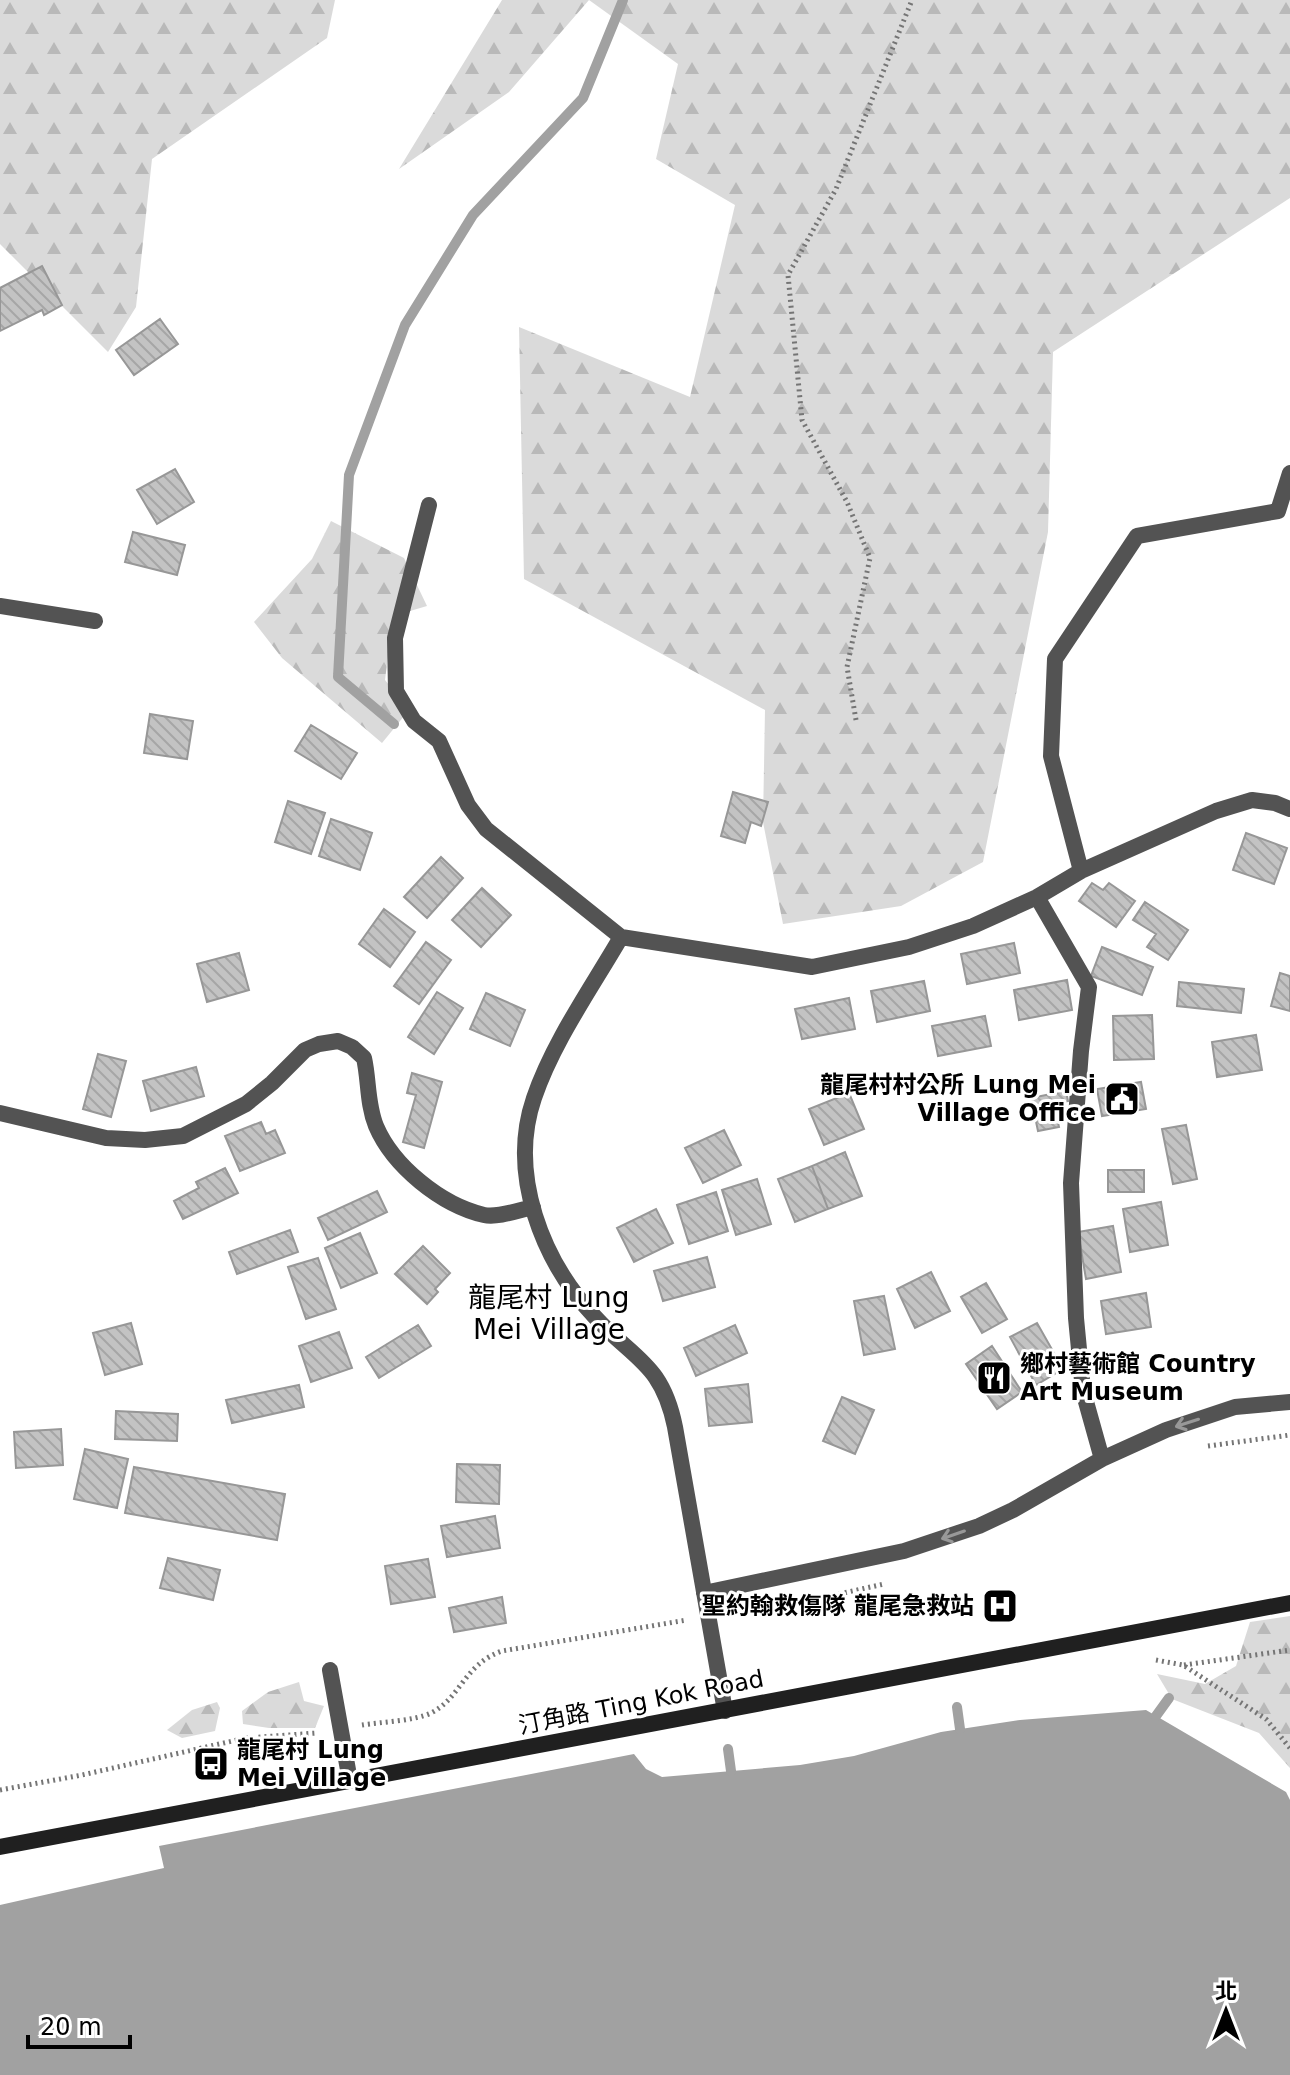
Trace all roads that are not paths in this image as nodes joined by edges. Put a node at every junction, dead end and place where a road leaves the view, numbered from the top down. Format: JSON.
{"nodes":[{"id":1,"x":1290,"y":473,"type":"edge"},
{"id":2,"x":429,"y":505,"type":"dead end"},
{"id":3,"x":0,"y":606,"type":"edge"},
{"id":4,"x":95,"y":621,"type":"dead end"},
{"id":5,"x":1290,"y":809,"type":"edge"},
{"id":6,"x":1081,"y":871,"type":"junction"},
{"id":7,"x":1037,"y":897,"type":"junction"},
{"id":8,"x":621,"y":937,"type":"junction"},
{"id":9,"x":0,"y":1113,"type":"edge"},
{"id":10,"x":533,"y":1207,"type":"junction"},
{"id":11,"x":1290,"y":1402,"type":"edge"},
{"id":12,"x":1102,"y":1459,"type":"junction"},
{"id":13,"x":704,"y":1593,"type":"junction"},
{"id":14,"x":1290,"y":1603,"type":"edge"},
{"id":15,"x":330,"y":1670,"type":"dead end"},
{"id":16,"x":725,"y":1711,"type":"junction"},
{"id":17,"x":350,"y":1781,"type":"junction"},
{"id":18,"x":0,"y":1847,"type":"edge"}],
"edges":[{"from":1,"to":6,"type":"street"},
{"from":2,"to":8,"type":"street"},
{"from":3,"to":4,"type":"street"},
{"from":5,"to":6,"type":"street"},
{"from":6,"to":7,"type":"street"},
{"from":7,"to":8,"type":"street"},
{"from":7,"to":12,"type":"street"},
{"from":8,"to":10,"type":"street"},
{"from":9,"to":10,"type":"street"},
{"from":10,"to":13,"type":"street"},
{"from":11,"to":12,"type":"street","one_way":true},
{"from":12,"to":13,"type":"street","one_way":true},
{"from":13,"to":16,"type":"street"},
{"from":14,"to":16,"type":"main road","name":"汀角路 Ting Kok Road"},
{"from":15,"to":17,"type":"street"},
{"from":16,"to":17,"type":"main road","name":"汀角路 Ting Kok Road"},
{"from":17,"to":18,"type":"main road","name":"汀角路 Ting Kok Road"}]}
